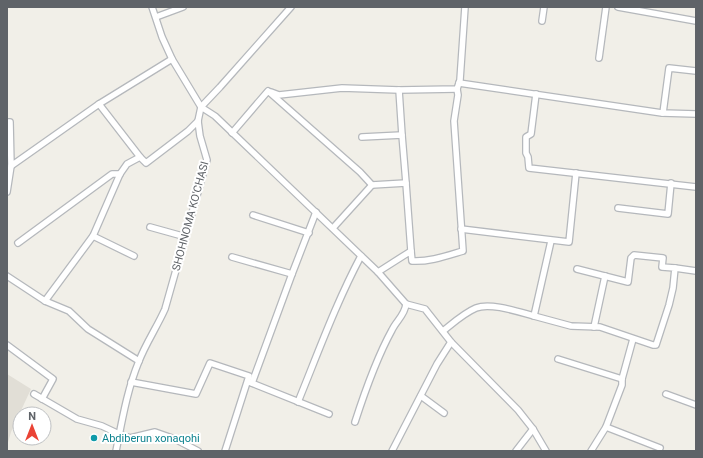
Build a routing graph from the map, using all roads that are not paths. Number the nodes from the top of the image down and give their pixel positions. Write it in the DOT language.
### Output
graph roads {
  1 [pos="152,7"];
  2 [pos="183,7"];
  3 [pos="291,7"];
  4 [pos="465,7"];
  5 [pos="544,7"];
  6 [pos="606,7"];
  7 [pos="618,7"];
  8 [pos="156,16"];
  9 [pos="542,21"];
  10 [pos="696,21"];
  11 [pos="599,58"];
  12 [pos="172,59"];
  13 [pos="696,72"];
  14 [pos="458,86"];
  15 [pos="399,90"];
  16 [pos="268,91"];
  17 [pos="536,94"];
  18 [pos="99,104"];
  19 [pos="201,107"];
  20 [pos="663,113"];
  21 [pos="696,114"];
  22 [pos="7,122"];
  23 [pos="198,122"];
  24 [pos="232,133"];
  25 [pos="402,135"];
  26 [pos="362,137"];
  27 [pos="140,157"];
  28 [pos="11,166"];
  29 [pos="576,173"];
  30 [pos="120,174"];
  31 [pos="406,183"];
  32 [pos="671,184"];
  33 [pos="372,185"];
  34 [pos="696,188"];
  35 [pos="7,192"];
  36 [pos="618,208"];
  37 [pos="316,212"];
  38 [pos="253,216"];
  39 [pos="150,228"];
  40 [pos="333,228"];
  41 [pos="461,229"];
  42 [pos="308,232"];
  43 [pos="93,236"];
  44 [pos="186,237"];
  45 [pos="551,241"];
  46 [pos="18,243"];
  47 [pos="411,251"];
  48 [pos="134,256"];
  49 [pos="361,256"];
  50 [pos="232,257"];
  51 [pos="675,268"];
  52 [pos="577,269"];
  53 [pos="696,271"];
  54 [pos="378,272"];
  55 [pos="292,274"];
  56 [pos="7,276"];
  57 [pos="605,276"];
  58 [pos="45,301"];
  59 [pos="406,304"];
  60 [pos="534,316"];
  61 [pos="594,327"];
  62 [pos="443,331"];
  63 [pos="633,339"];
  64 [pos="451,342"];
  65 [pos="7,345"];
  66 [pos="558,359"];
  67 [pos="139,361"];
  68 [pos="622,379"];
  69 [pos="131,382"];
  70 [pos="249,382"];
  71 [pos="34,394"];
  72 [pos="666,394"];
  73 [pos="421,396"];
  74 [pos="42,399"];
  75 [pos="298,402"];
  76 [pos="696,405"];
  77 [pos="444,413"];
  78 [pos="329,414"];
  79 [pos="355,422"];
  80 [pos="606,427"];
  81 [pos="533,429"];
  82 [pos="119,434"];
  83 [pos="660,448"];
  84 [pos="116,451"];
  85 [pos="198,451"];
  86 [pos="225,451"];
  87 [pos="392,451"];
  88 [pos="516,451"];
  89 [pos="546,451"];
  90 [pos="591,451"];
  1 -- 8 [label="street"];
  2 -- 8 [label="street"];
  3 -- 19 [label="street"];
  4 -- 14 [label="street"];
  5 -- 9 [label="street"];
  6 -- 11 [label="street"];
  7 -- 10 [label="street"];
  8 -- 12 [label="street"];
  12 -- 18 [label="street"];
  12 -- 19 [label="street"];
  13 -- 20 [label="street"];
  14 -- 15 [label="street"];
  14 -- 17 [label="street"];
  14 -- 41 [label="street"];
  15 -- 16 [label="street"];
  15 -- 25 [label="street"];
  16 -- 24 [label="street"];
  16 -- 33 [label="street"];
  17 -- 20 [label="street"];
  17 -- 29 [label="street"];
  18 -- 27 [label="street"];
  18 -- 28 [label="street"];
  19 -- 23 [label="street, SHOHNOMA KO'CHASI"];
  19 -- 24 [label="street"];
  20 -- 21 [label="street"];
  22 -- 28 [label="street"];
  23 -- 27 [label="street"];
  23 -- 44 [label="street, SHOHNOMA KO'CHASI"];
  24 -- 37 [label="street"];
  25 -- 26 [label="street"];
  25 -- 31 [label="street"];
  27 -- 30 [label="street"];
  28 -- 35 [label="street"];
  29 -- 32 [label="street"];
  29 -- 45 [label="street"];
  30 -- 43 [label="street"];
  30 -- 46 [label="street"];
  31 -- 33 [label="street"];
  31 -- 47 [label="street"];
  32 -- 34 [label="street"];
  32 -- 36 [label="street"];
  33 -- 40 [label="street"];
  37 -- 40 [label="street"];
  37 -- 42 [label="street"];
  38 -- 42 [label="street"];
  39 -- 44 [label="street"];
  40 -- 49 [label="street"];
  41 -- 45 [label="street"];
  41 -- 47 [label="street"];
  42 -- 55 [label="street"];
  43 -- 48 [label="street"];
  43 -- 58 [label="street"];
  44 -- 67 [label="street, SHOHNOMA KO'CHASI"];
  45 -- 60 [label="street"];
  47 -- 54 [label="street"];
  49 -- 54 [label="street"];
  49 -- 75 [label="street"];
  50 -- 55 [label="street"];
  51 -- 53 [label="street"];
  51 -- 57 [label="street"];
  51 -- 63 [label="street"];
  52 -- 57 [label="street"];
  54 -- 59 [label="street"];
  55 -- 70 [label="street"];
  56 -- 58 [label="street"];
  57 -- 61 [label="street"];
  58 -- 67 [label="street"];
  59 -- 62 [label="street"];
  59 -- 79 [label="street"];
  60 -- 61 [label="street"];
  60 -- 62 [label="street"];
  61 -- 63 [label="street"];
  62 -- 64 [label="street"];
  63 -- 68 [label="street"];
  64 -- 73 [label="street"];
  64 -- 81 [label="street"];
  65 -- 74 [label="street"];
  66 -- 68 [label="street"];
  67 -- 69 [label="street, SHOHNOMA KO'CHASI"];
  68 -- 80 [label="street"];
  69 -- 70 [label="street"];
  69 -- 82 [label="street, SHOHNOMA KO'CHASI"];
  70 -- 75 [label="street"];
  70 -- 86 [label="street"];
  71 -- 74 [label="street"];
  72 -- 76 [label="street"];
  73 -- 77 [label="street"];
  73 -- 87 [label="street"];
  74 -- 82 [label="street"];
  75 -- 78 [label="street"];
  80 -- 83 [label="street"];
  80 -- 90 [label="street"];
  81 -- 88 [label="street"];
  81 -- 89 [label="street"];
  82 -- 84 [label="street, SHOHNOMA KO'CHASI"];
  82 -- 85 [label="street"];
}
